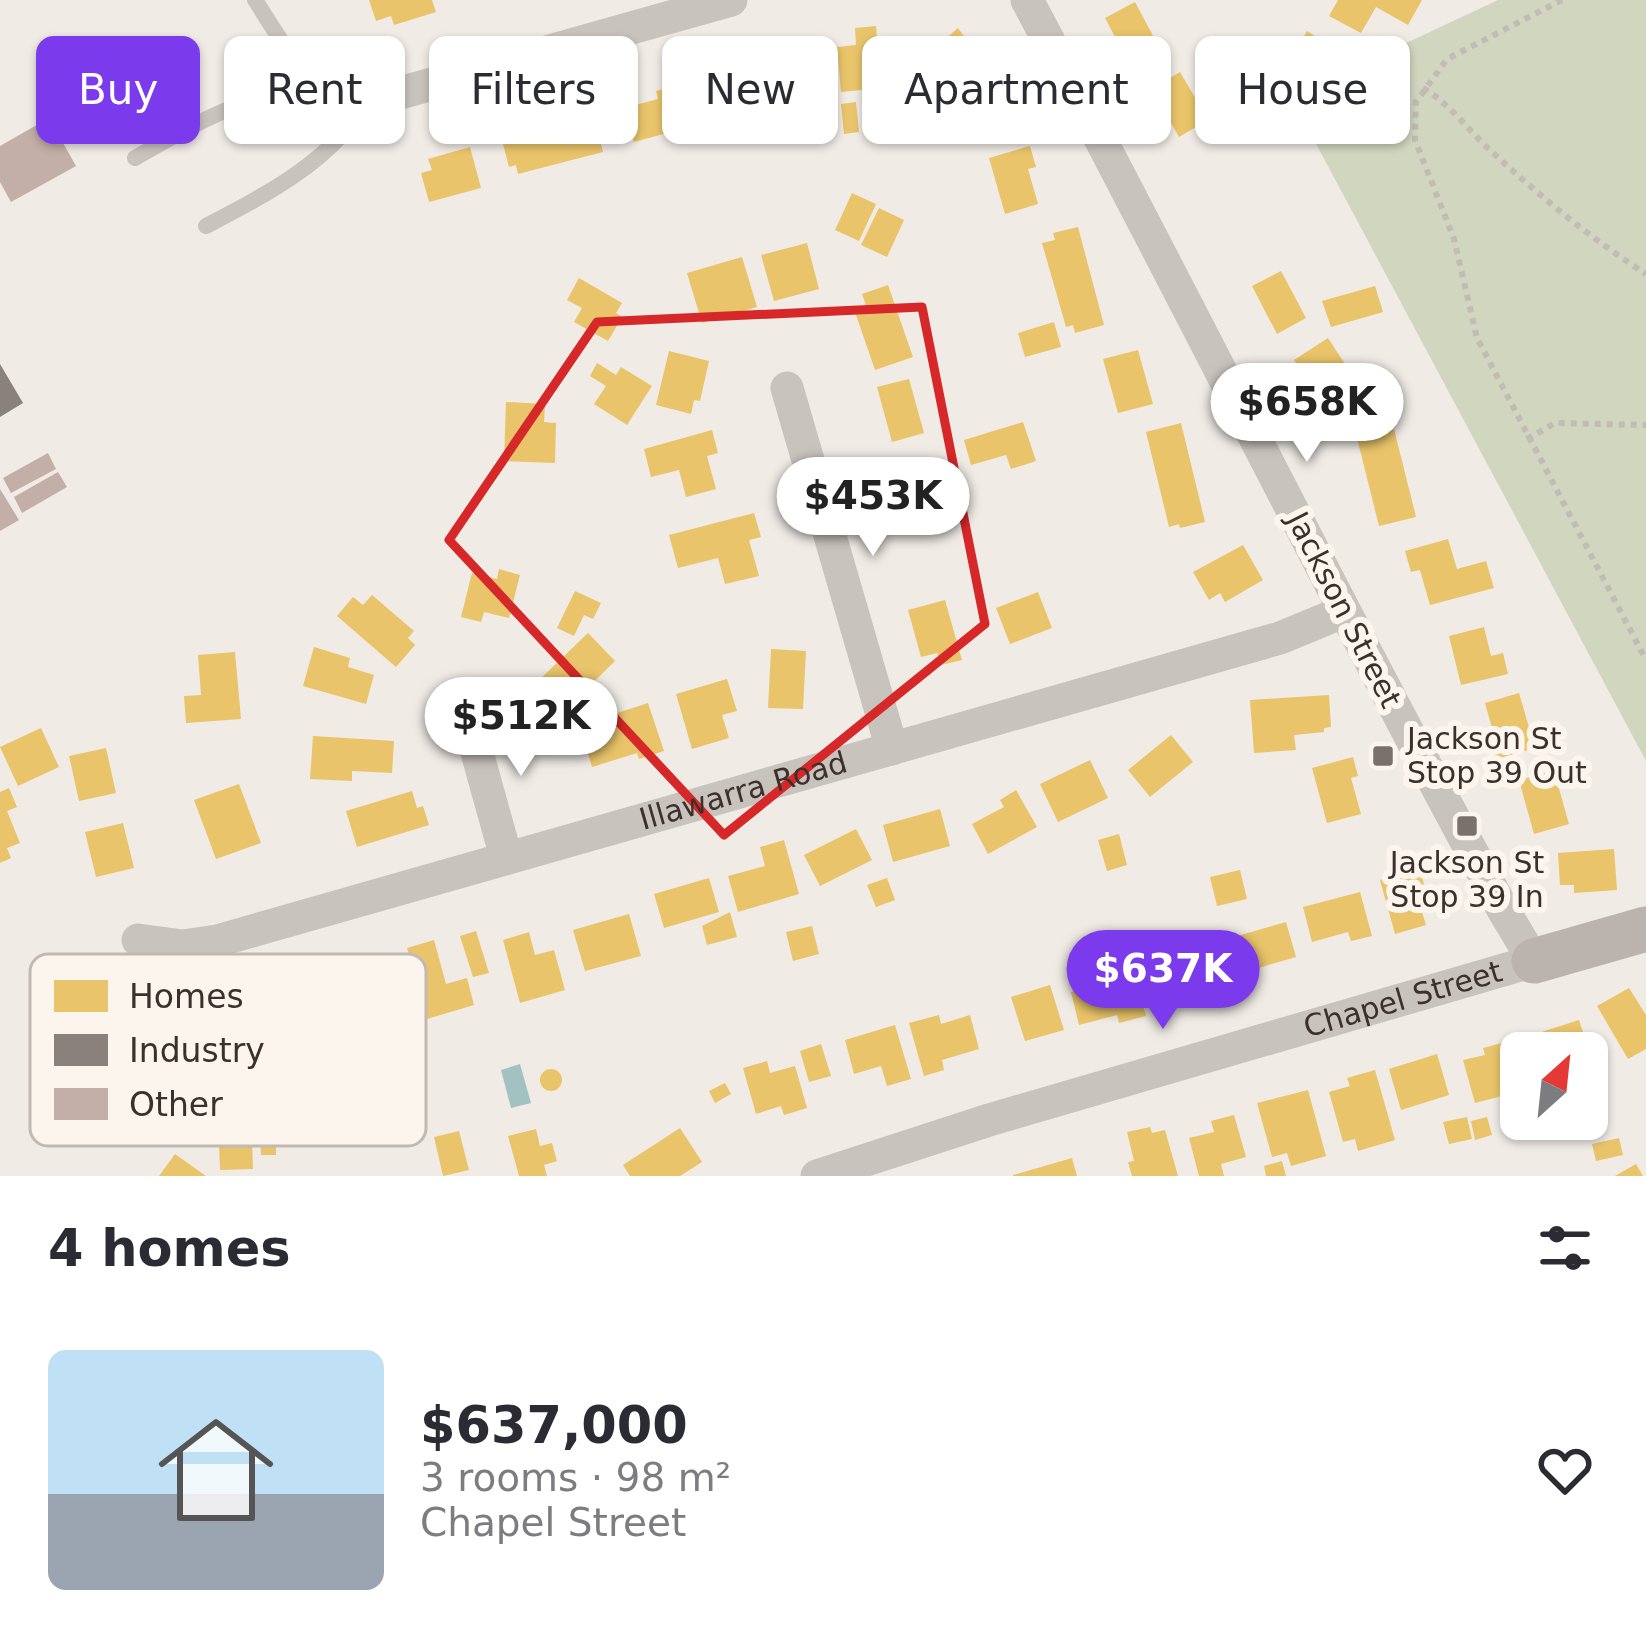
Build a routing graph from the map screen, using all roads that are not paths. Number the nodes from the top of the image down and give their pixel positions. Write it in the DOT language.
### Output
graph roads {
  1 [pos="255,0"];
  2 [pos="731,0"];
  3 [pos="1028,0"];
  4 [pos="279,36"];
  5 [pos="405,93"];
  6 [pos="224,109"];
  7 [pos="333,144"];
  8 [pos="135,158"];
  9 [pos="206,226"];
  10 [pos="787,388"];
  11 [pos="1343,612"];
  12 [pos="468,720"];
  13 [pos="892,748"];
  14 [pos="506,857"];
  15 [pos="1646,929"];
  16 [pos="138,940"];
  17 [pos="1534,961"];
  18 [pos="817,1176"];
  1 -- 4 [label="lane"];
  2 -- 5 [label="street"];
  3 -- 11 [label="street, Jackson Street"];
  6 -- 8 [label="lane"];
  7 -- 9 [label="lane"];
  10 -- 13 [label="street"];
  11 -- 13 [label="street, Illawarra Road"];
  11 -- 17 [label="street, Jackson Street"];
  12 -- 14 [label="street"];
  13 -- 14 [label="street, Illawarra Road"];
  14 -- 16 [label="street, Illawarra Road"];
  15 -- 17 [label="street, Chapel Street"];
  17 -- 18 [label="street, Chapel Street"];
}
